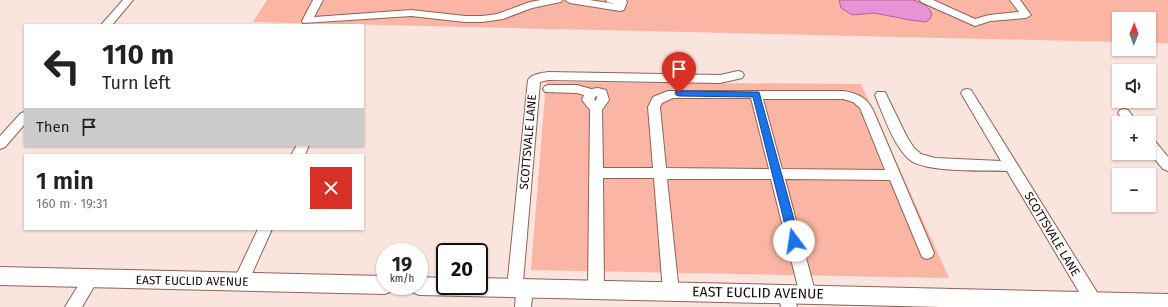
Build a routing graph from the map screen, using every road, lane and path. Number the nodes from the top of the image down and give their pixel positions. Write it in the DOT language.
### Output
graph roads {
  1 [pos="128,0"];
  2 [pos="318,0"];
  3 [pos="557,0"];
  4 [pos="570,0"];
  5 [pos="611,0"];
  6 [pos="927,0"];
  7 [pos="1016,0"];
  8 [pos="107,24"];
  9 [pos="738,75"];
  10 [pos="548,89"];
  11 [pos="967,93"];
  12 [pos="756,94"];
  13 [pos="881,95"];
  14 [pos="1124,113"];
  15 [pos="1126,116"];
  16 [pos="24,117"];
  17 [pos="0,144"];
  18 [pos="1156,151"];
  19 [pos="1011,166"];
  20 [pos="1168,166"];
  21 [pos="596,173"];
  22 [pos="660,174"];
  23 [pos="777,174"];
  24 [pos="894,175"];
  25 [pos="265,230"];
  26 [pos="927,253"];
  27 [pos="0,276"];
  28 [pos="91,278"];
  29 [pos="241,282"];
  30 [pos="376,285"];
  31 [pos="428,287"];
  32 [pos="596,290"];
  33 [pos="671,292"];
  34 [pos="521,294"];
  35 [pos="808,295"];
  36 [pos="787,301"];
  37 [pos="1094,302"];
  38 [pos="1009,303"];
  39 [pos="1168,303"];
  40 [pos="73,307"];
  1 -- 8 [label="street"];
  2 -- 3 [label="street"];
  4 -- 5 [label="street"];
  6 -- 7 [label="street"];
  9 -- 34 [label="street, SCOTTSVALE LANE"];
  10 -- 21 [label="street"];
  11 -- 19 [label="street, SCOTTSVALE LANE"];
  12 -- 22 [label="street"];
  12 -- 23 [label="street"];
  12 -- 24 [label="street"];
  13 -- 19 [label="street"];
  14 -- 15 [label="street"];
  16 -- 17 [label="street"];
  18 -- 20 [label="street"];
  19 -- 37 [label="street, SCOTTSVALE LANE"];
  21 -- 22 [label="street"];
  21 -- 32 [label="street"];
  22 -- 23 [label="street"];
  22 -- 33 [label="street"];
  23 -- 24 [label="street"];
  23 -- 35 [label="street"];
  24 -- 26 [label="street"];
  25 -- 29 [label="street"];
  27 -- 28 [label="main road, EAST EUCLID AVENUE"];
  28 -- 29 [label="main road, EAST EUCLID AVENUE"];
  28 -- 40 [label="street"];
  29 -- 30 [label="main road, EAST EUCLID AVENUE"];
  31 -- 34 [label="main road, EAST EUCLID AVENUE"];
  32 -- 33 [label="main road, EAST EUCLID AVENUE"];
  32 -- 34 [label="main road, EAST EUCLID AVENUE"];
  33 -- 36 [label="main road, EAST EUCLID AVENUE"];
  35 -- 36 [label="main road, EAST EUCLID AVENUE"];
  35 -- 38 [label="main road, EAST EUCLID AVENUE"];
  37 -- 38 [label="main road, EAST EUCLID AVENUE"];
  37 -- 39 [label="main road, EAST EUCLID AVENUE"];
}
